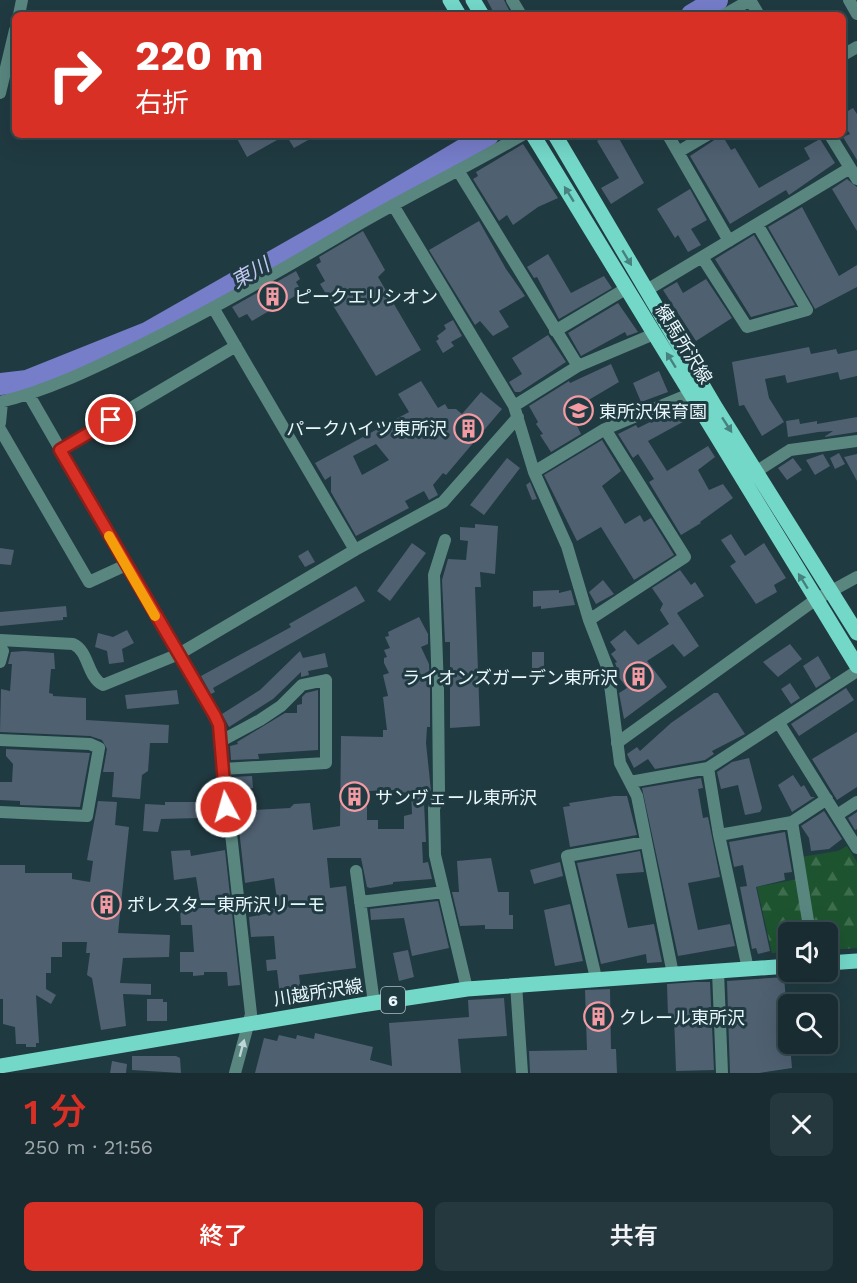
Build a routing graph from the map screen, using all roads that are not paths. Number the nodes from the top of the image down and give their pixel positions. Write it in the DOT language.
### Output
graph roads {
  1 [pos="849,0"];
  2 [pos="729,12"];
  3 [pos="757,12"];
  4 [pos="857,14"];
  5 [pos="12,43"];
  6 [pos="0,93"];
  7 [pos="517,138"];
  8 [pos="534,138"];
  9 [pos="557,138"];
  10 [pos="670,138"];
  11 [pos="702,138"];
  12 [pos="832,138"];
  13 [pos="678,152"];
  14 [pos="850,168"];
  15 [pos="459,172"];
  16 [pos="857,179"];
  17 [pos="393,205"];
  18 [pos="757,224"];
  19 [pos="729,241"];
  20 [pos="702,257"];
  21 [pos="627,288"];
  22 [pos="647,290"];
  23 [pos="214,309"];
  24 [pos="555,331"];
  25 [pos="654,334"];
  26 [pos="236,346"];
  27 [pos="578,366"];
  28 [pos="692,393"];
  29 [pos="29,395"];
  30 [pos="1,402"];
  31 [pos="516,412"];
  32 [pos="0,423"];
  33 [pos="0,429"];
  34 [pos="605,429"];
  35 [pos="857,441"];
  36 [pos="60,450"];
  37 [pos="757,471"];
  38 [pos="534,472"];
  39 [pos="445,540"];
  40 [pos="354,550"];
  41 [pos="126,565"];
  42 [pos="857,577"];
  43 [pos="832,591"];
  44 [pos="815,600"];
  45 [pos="589,620"];
  46 [pos="857,633"];
  47 [pos="1,651"];
  48 [pos="179,654"];
  49 [pos="857,666"];
  50 [pos="857,671"];
  51 [pos="779,723"];
  52 [pos="0,740"];
  53 [pos="221,741"];
  54 [pos="616,743"];
  55 [pos="708,768"];
  56 [pos="223,769"];
  57 [pos="630,782"];
  58 [pos="827,799"];
  59 [pos="857,802"];
  60 [pos="0,812"];
  61 [pos="837,815"];
  62 [pos="792,822"];
  63 [pos="719,835"];
  64 [pos="646,842"];
  65 [pos="857,848"];
  66 [pos="356,872"];
  67 [pos="444,892"];
  68 [pos="360,902"];
  69 [pos="808,922"];
  70 [pos="857,961"];
  71 [pos="838,962"];
  72 [pos="778,967"];
  73 [pos="748,969"];
  74 [pos="718,971"];
  75 [pos="673,974"];
  76 [pos="597,978"];
  77 [pos="516,984"];
  78 [pos="467,989"];
  79 [pos="374,1003"];
  80 [pos="249,1023"];
  81 [pos="0,1066"];
  82 [pos="236,1073"];
  83 [pos="522,1073"];
  84 [pos="723,1073"];
  1 -- 4 [label="street"];
  2 -- 3 [label="street"];
  5 -- 6 [label="street"];
  7 -- 15 [label="street"];
  21 -- 8 [label="main road, 練馬所沢線, one-way"];
  9 -- 22 [label="main road, 練馬所沢線, one-way"];
  10 -- 13 [label="street"];
  11 -- 13 [label="street"];
  12 -- 14 [label="street"];
  13 -- 19 [label="street"];
  14 -- 16 [label="street"];
  14 -- 18 [label="street"];
  15 -- 17 [label="street"];
  15 -- 24 [label="street"];
  17 -- 23 [label="street"];
  17 -- 31 [label="street"];
  18 -- 19 [label="street"];
  18 -- 20 [label="street"];
  19 -- 20 [label="street"];
  20 -- 22 [label="street"];
  21 -- 24 [label="street"];
  21 -- 25 [label="main road, 練馬所沢線"];
  22 -- 37 [label="main road, 練馬所沢線, one-way"];
  23 -- 26 [label="street"];
  23 -- 29 [label="street"];
  24 -- 27 [label="street"];
  25 -- 27 [label="street"];
  28 -- 25 [label="main road, 練馬所沢線, one-way"];
  26 -- 36 [label="street"];
  26 -- 40 [label="street"];
  27 -- 31 [label="street"];
  28 -- 34 [label="street"];
  44 -- 28 [label="main road, 練馬所沢線, one-way"];
  29 -- 30 [label="street"];
  29 -- 36 [label="street"];
  30 -- 32 [label="street"];
  31 -- 38 [label="street"];
  31 -- 40 [label="street"];
  33 -- 41 [label="street"];
  34 -- 38 [label="street"];
  34 -- 45 [label="street"];
  35 -- 37 [label="street"];
  36 -- 41 [label="street"];
  37 -- 43 [label="main road, 練馬所沢線"];
  38 -- 45 [label="street"];
  39 -- 67 [label="street"];
  40 -- 48 [label="street"];
  41 -- 48 [label="street"];
  42 -- 43 [label="street"];
  43 -- 44 [label="street"];
  43 -- 46 [label="main road, 練馬所沢線"];
  44 -- 49 [label="main road, 練馬所沢線"];
  44 -- 54 [label="street"];
  45 -- 54 [label="street"];
  47 -- 48 [label="street"];
  48 -- 53 [label="street"];
  50 -- 51 [label="street"];
  51 -- 55 [label="street"];
  51 -- 58 [label="street"];
  52 -- 60 [label="street"];
  53 -- 56 [label="street"];
  53 -- 56 [label="street"];
  54 -- 57 [label="street"];
  55 -- 57 [label="street"];
  55 -- 63 [label="street"];
  56 -- 80 [label="street"];
  57 -- 64 [label="street"];
  58 -- 61 [label="street"];
  58 -- 62 [label="street"];
  59 -- 61 [label="street"];
  61 -- 65 [label="street"];
  62 -- 63 [label="street"];
  62 -- 69 [label="street"];
  63 -- 73 [label="street"];
  64 -- 75 [label="street"];
  64 -- 76 [label="street"];
  66 -- 68 [label="street"];
  67 -- 68 [label="street"];
  67 -- 78 [label="street"];
  68 -- 79 [label="street"];
  70 -- 71 [label="main road"];
  72 -- 73 [label="main road, 川越所沢線 / 6"];
  73 -- 74 [label="main road, 川越所沢線 / 6"];
  74 -- 75 [label="main road, 川越所沢線 / 6"];
  74 -- 84 [label="street"];
  75 -- 76 [label="main road, 川越所沢線 / 6"];
  76 -- 77 [label="main road, 川越所沢線 / 6"];
  77 -- 78 [label="main road, 川越所沢線 / 6"];
  77 -- 83 [label="street"];
  78 -- 79 [label="main road, 川越所沢線 / 6"];
  79 -- 80 [label="main road, 川越所沢線 / 6"];
  80 -- 81 [label="main road, 川越所沢線 / 6"];
  82 -- 80 [label="street, one-way"];
}
